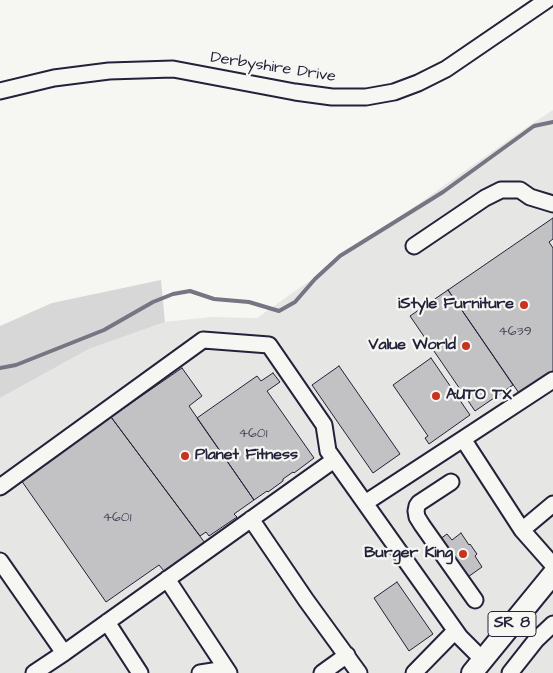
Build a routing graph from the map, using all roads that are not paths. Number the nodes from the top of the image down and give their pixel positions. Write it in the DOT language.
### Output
graph roads {
  1 [pos="546,0"];
  2 [pos="0,91"];
  3 [pos="553,204"];
  4 [pos="414,246"];
  5 [pos="553,380"];
  6 [pos="463,439"];
  7 [pos="334,460"];
  8 [pos="451,482"];
  9 [pos="0,488"];
  10 [pos="365,503"];
  11 [pos="553,504"];
  12 [pos="251,519"];
  13 [pos="522,530"];
  14 [pos="0,561"];
  15 [pos="553,565"];
  16 [pos="553,574"];
  17 [pos="167,579"];
  18 [pos="475,600"];
  19 [pos="107,622"];
  20 [pos="553,624"];
  21 [pos="456,631"];
  22 [pos="64,653"];
  23 [pos="347,656"];
  24 [pos="478,666"];
  25 [pos="228,671"];
  26 [pos="41,672"];
  27 [pos="140,673"];
  28 [pos="200,673"];
  29 [pos="322,673"];
  30 [pos="359,673"];
  31 [pos="414,673"];
  32 [pos="510,673"];
  1 -- 2 [label="street, Derbyshire Drive"];
  3 -- 4 [label="street"];
  5 -- 6 [label="street"];
  6 -- 10 [label="street"];
  6 -- 13 [label="street"];
  7 -- 9 [label="street"];
  7 -- 10 [label="street"];
  7 -- 12 [label="street"];
  8 -- 18 [label="street"];
  10 -- 21 [label="street"];
  11 -- 13 [label="street"];
  12 -- 17 [label="street"];
  12 -- 23 [label="street"];
  13 -- 15 [label="street"];
  14 -- 22 [label="street"];
  16 -- 24 [label="main road, SR 8"];
  17 -- 19 [label="street"];
  17 -- 25 [label="street"];
  19 -- 22 [label="street"];
  19 -- 27 [label="street"];
  20 -- 32 [label="street"];
  21 -- 24 [label="street"];
  21 -- 31 [label="street"];
  22 -- 26 [label="street"];
  23 -- 29 [label="street"];
  23 -- 30 [label="street"];
  25 -- 28 [label="street"];
}
